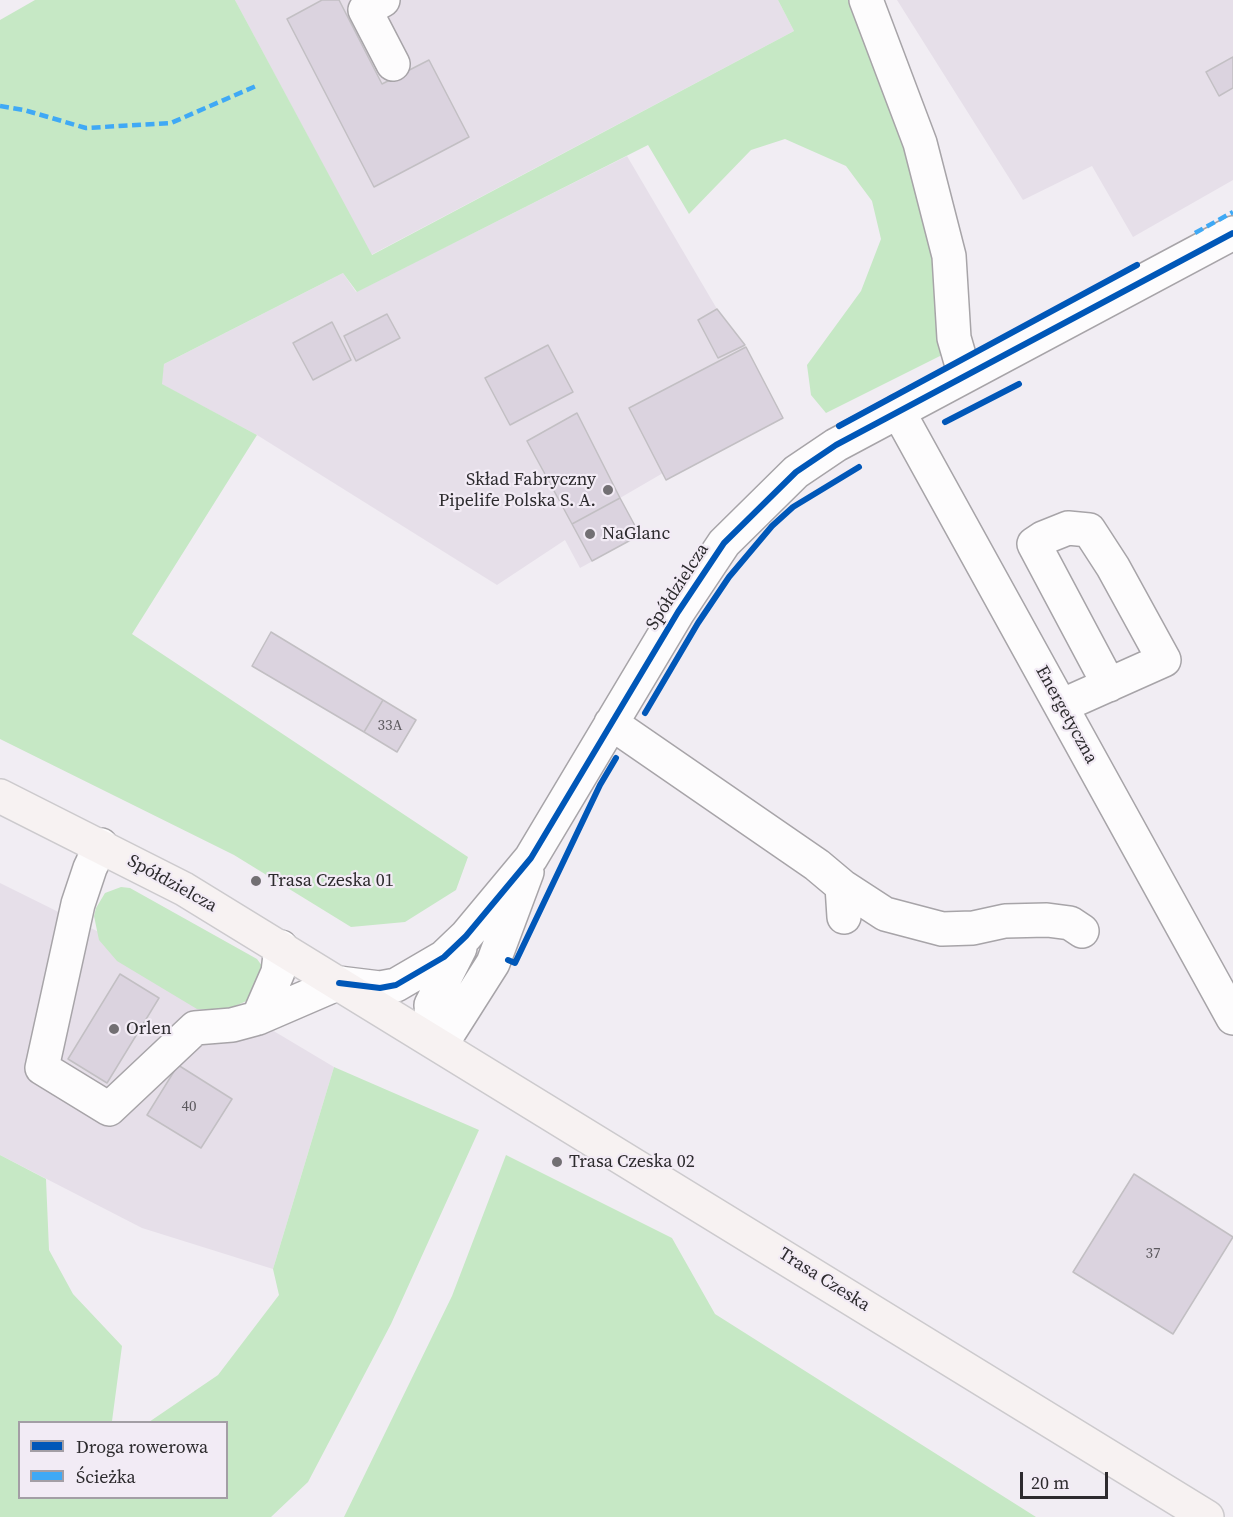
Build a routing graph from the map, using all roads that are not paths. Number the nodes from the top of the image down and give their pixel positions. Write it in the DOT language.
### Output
graph roads {
  1 [pos="384,0"];
  2 [pos="866,0"];
  3 [pos="393,64"];
  4 [pos="1233,233"];
  5 [pos="965,376"];
  6 [pos="898,411"];
  7 [pos="1109,685"];
  8 [pos="1061,706"];
  9 [pos="611,723"];
  10 [pos="0,796"];
  11 [pos="101,845"];
  12 [pos="531,858"];
  13 [pos="1082,932"];
  14 [pos="466,936"];
  15 [pos="281,947"];
  16 [pos="339,983"];
  17 [pos="258,1018"];
  18 [pos="1233,1018"];
  19 [pos="441,1045"];
  20 [pos="1207,1517"];
  1 -- 3 [label="street"];
  2 -- 5 [label="street"];
  4 -- 5 [label="street, Spółdzielcza"];
  5 -- 6 [label="street, Spółdzielcza"];
  6 -- 8 [label="street, Energetyczna"];
  6 -- 9 [label="street, Spółdzielcza"];
  7 -- 7 [label="street"];
  7 -- 8 [label="street"];
  8 -- 18 [label="street, Energetyczna"];
  9 -- 12 [label="street, Spółdzielcza"];
  9 -- 13 [label="street"];
  10 -- 11 [label="main road, Spółdzielcza"];
  11 -- 15 [label="main road, Spółdzielcza"];
  11 -- 17 [label="street"];
  12 -- 14 [label="street, Spółdzielcza"];
  12 -- 19 [label="street, Spółdzielcza"];
  14 -- 16 [label="street, Spółdzielcza"];
  14 -- 19 [label="street, Spółdzielcza"];
  15 -- 16 [label="main road, Spółdzielcza"];
  15 -- 17 [label="street"];
  16 -- 17 [label="street"];
  16 -- 19 [label="main road, Spółdzielcza"];
  19 -- 20 [label="main road, Trasa Czeska"];
}
